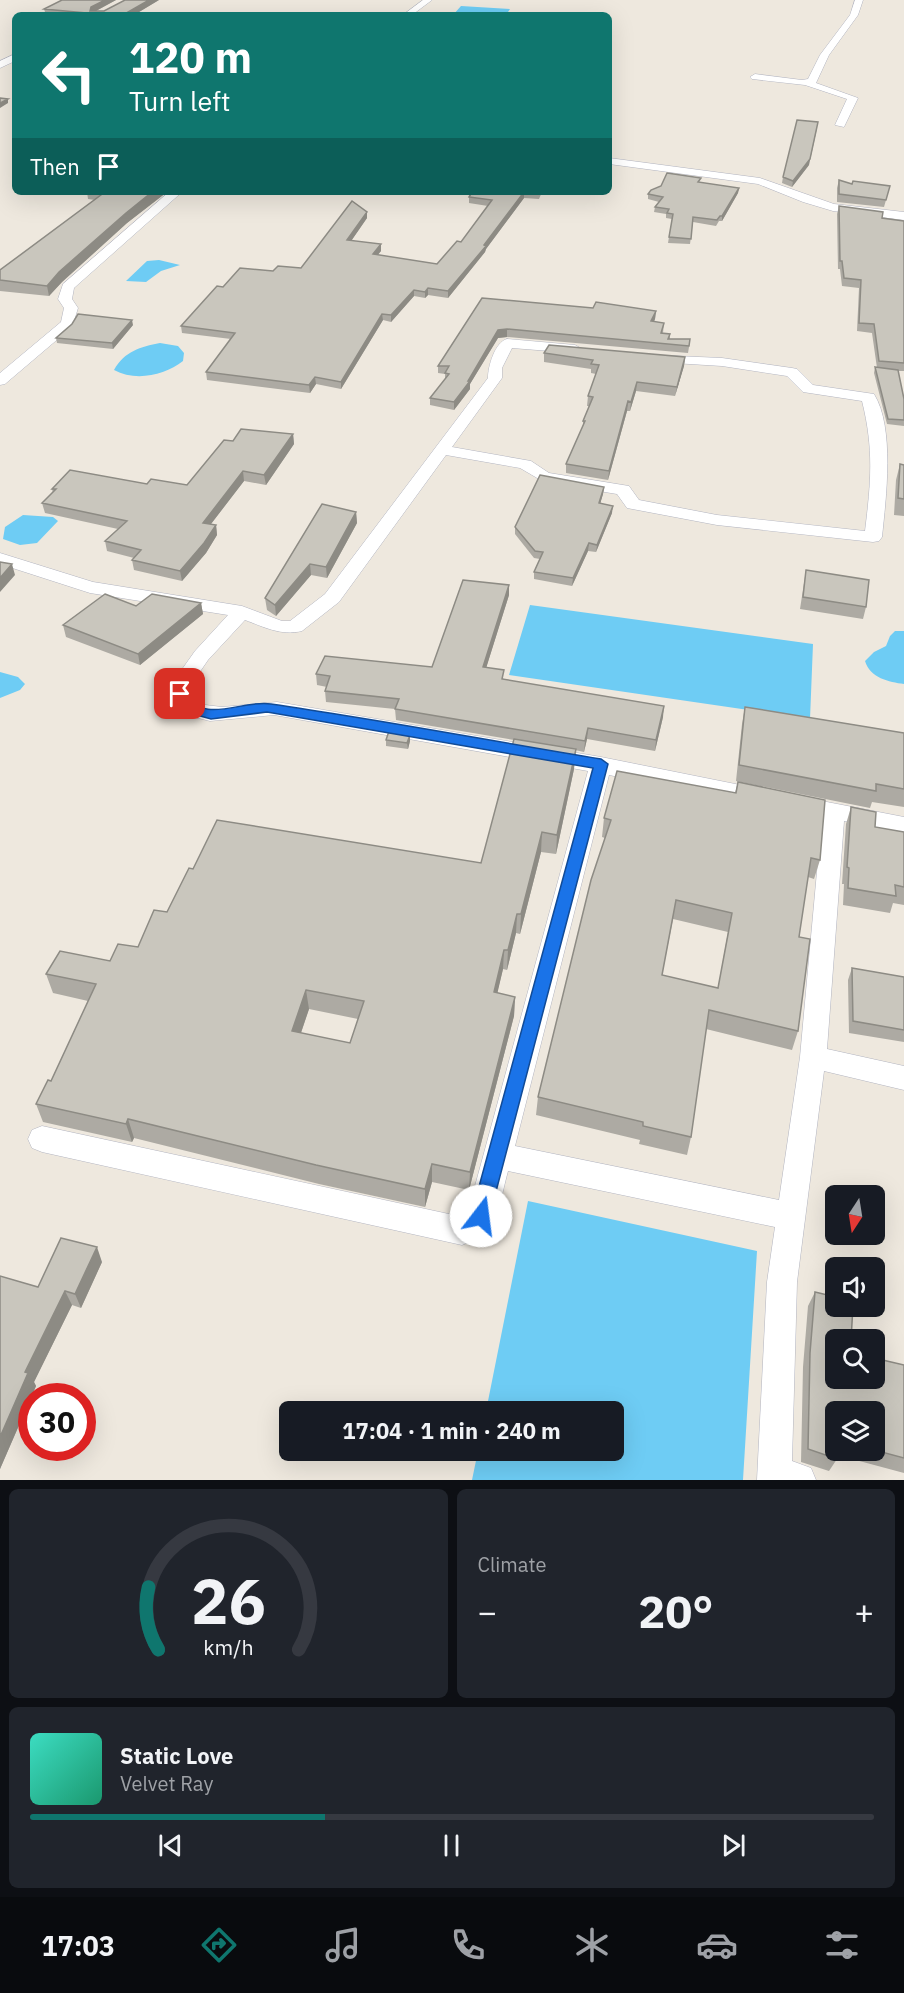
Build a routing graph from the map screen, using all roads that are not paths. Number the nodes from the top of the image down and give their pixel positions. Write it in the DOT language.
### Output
graph roads {
  1 [pos="428,0"];
  2 [pos="859,0"];
  3 [pos="411,12"];
  4 [pos="755,77"];
  5 [pos="807,82"];
  6 [pos="840,125"];
  7 [pos="612,162"];
  8 [pos="173,195"];
  9 [pos="904,216"];
  10 [pos="590,351"];
  11 [pos="644,357"];
  12 [pos="0,381"];
  13 [pos="443,450"];
  14 [pos="0,558"];
  15 [pos="242,612"];
  16 [pos="601,764"];
  17 [pos="834,812"];
  18 [pos="904,825"];
  19 [pos="813,1057"];
  20 [pos="904,1078"];
  21 [pos="42,1139"];
  22 [pos="498,1156"];
  23 [pos="791,1216"];
  24 [pos="782,1478"];
  1 -- 3 [label="street"];
  2 -- 5 [label="street"];
  4 -- 5 [label="street"];
  5 -- 6 [label="street"];
  7 -- 9 [label="street"];
  8 -- 12 [label="street"];
  10 -- 13 [label="street"];
  11 -- 13 [label="street"];
  13 -- 15 [label="street"];
  14 -- 15 [label="street"];
  15 -- 16 [label="street"];
  16 -- 17 [label="street"];
  16 -- 22 [label="street"];
  17 -- 18 [label="street"];
  17 -- 19 [label="street"];
  19 -- 20 [label="street"];
  19 -- 23 [label="street"];
  21 -- 22 [label="street"];
  22 -- 23 [label="street"];
  23 -- 24 [label="street"];
}
